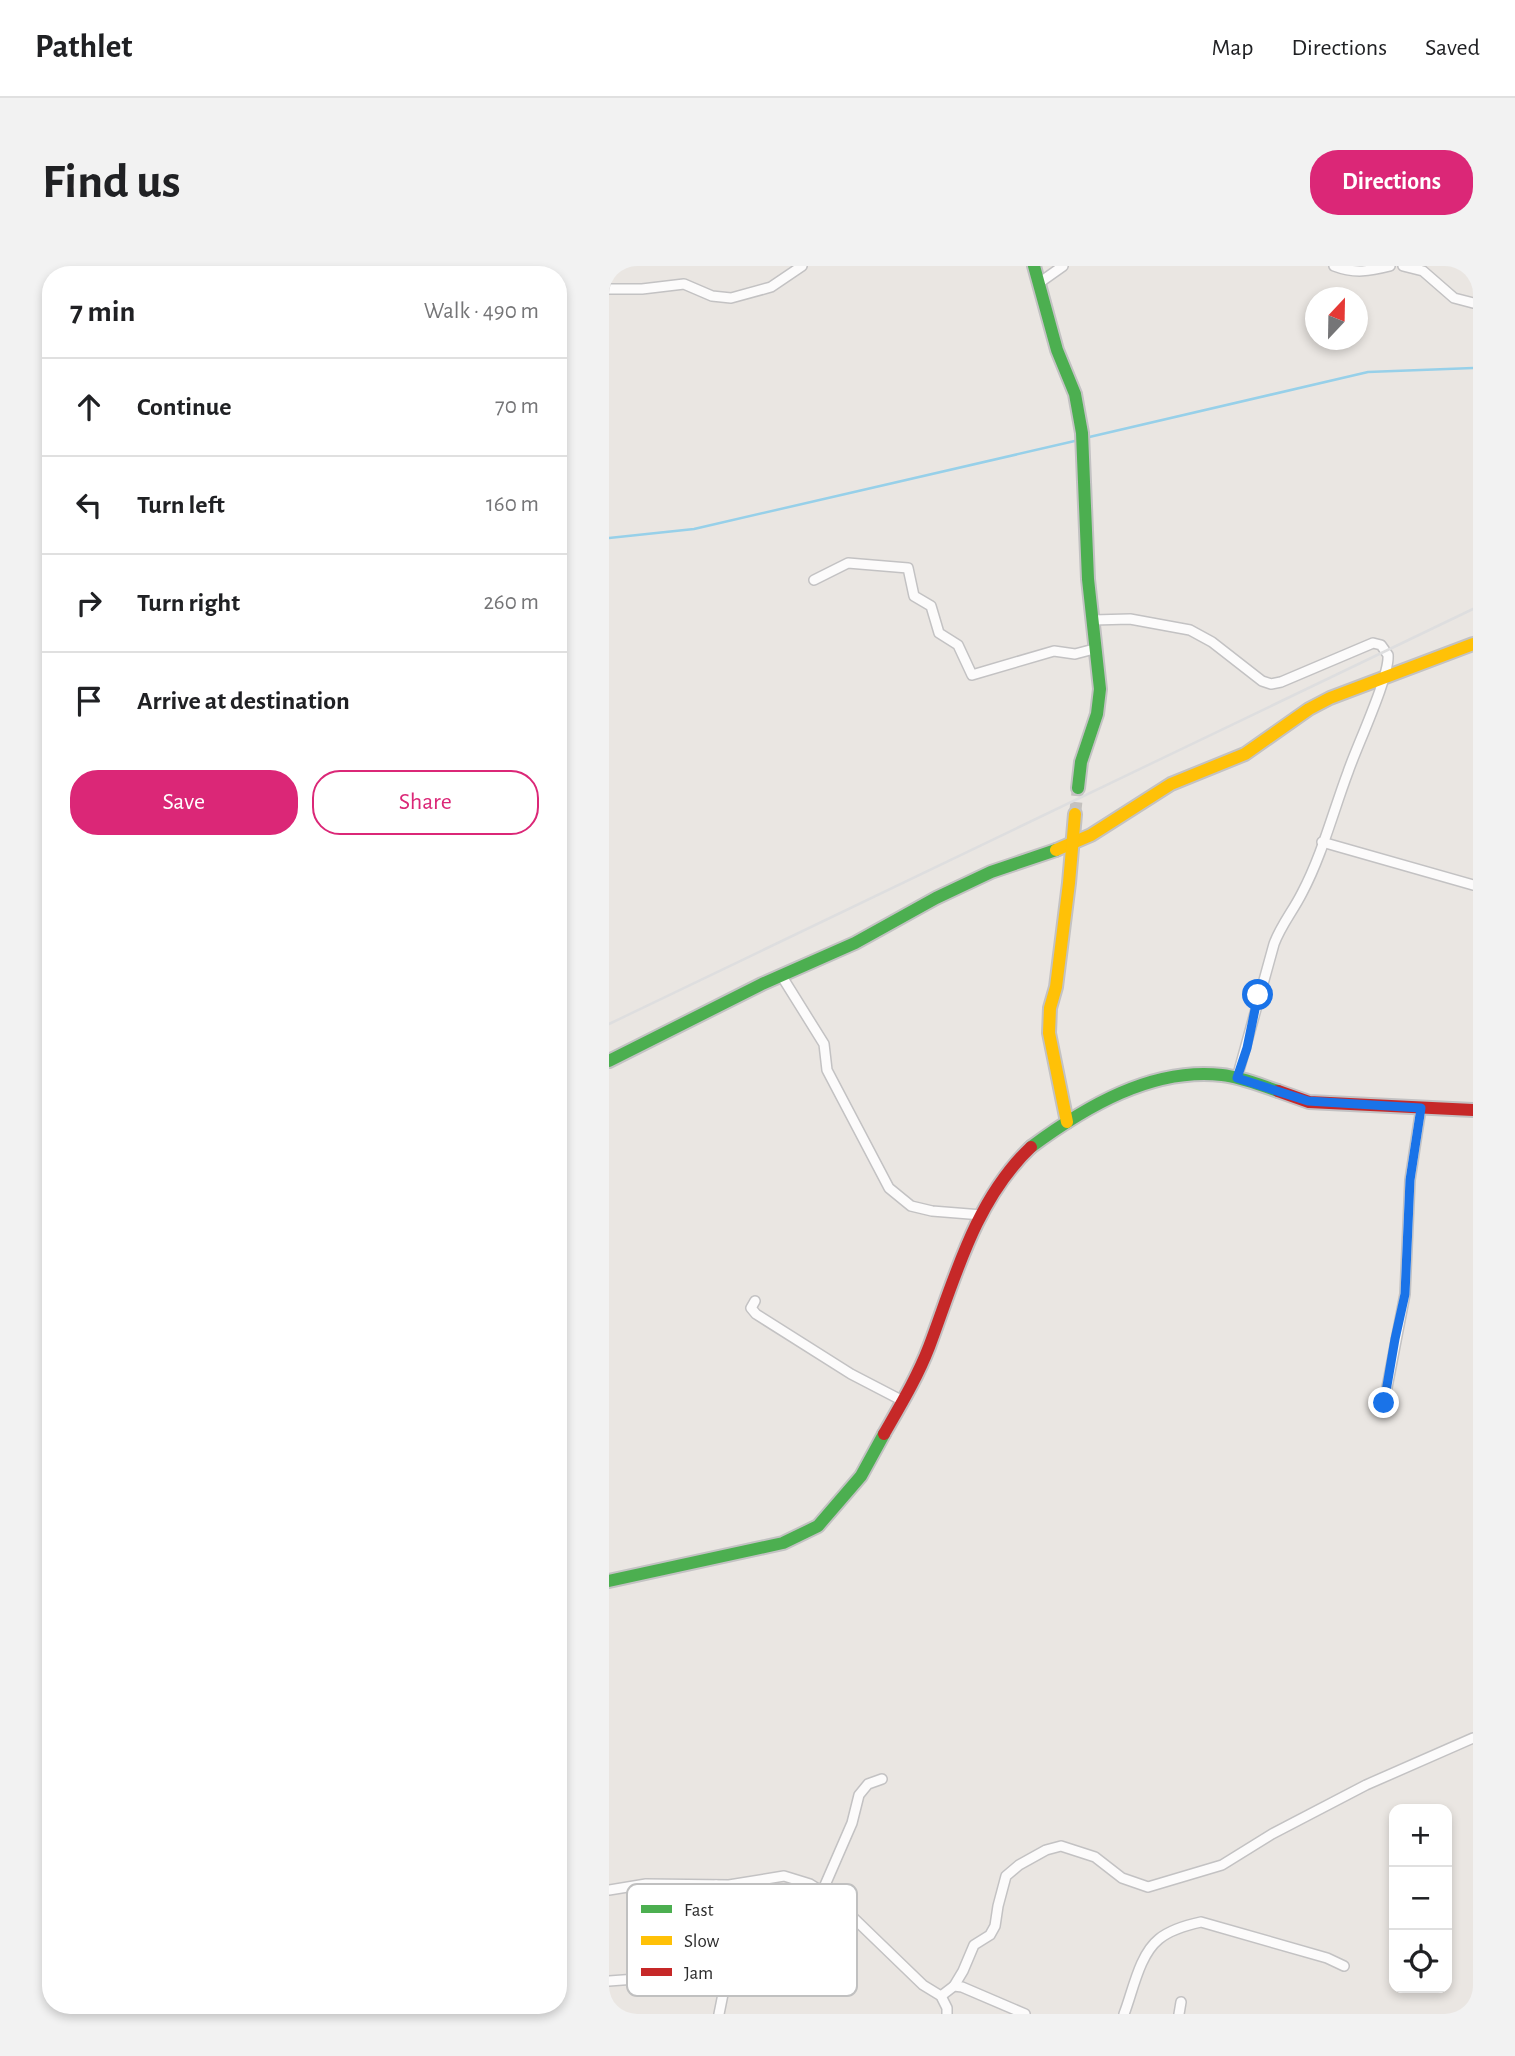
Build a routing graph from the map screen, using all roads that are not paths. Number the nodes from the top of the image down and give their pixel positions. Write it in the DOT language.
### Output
graph roads {
  1 [pos="802,266"];
  2 [pos="1034,266"];
  3 [pos="1063,266"];
  4 [pos="1334,266"];
  5 [pos="1390,266"];
  6 [pos="1403,266"];
  7 [pos="1039,283"];
  8 [pos="609,289"];
  9 [pos="1473,303"];
  10 [pos="814,580"];
  11 [pos="1093,620"];
  12 [pos="1473,643"];
  13 [pos="1094,649"];
  14 [pos="1385,676"];
  15 [pos="1078,788"];
  16 [pos="1075,814"];
  17 [pos="1322,842"];
  18 [pos="1072,844"];
  19 [pos="1473,885"];
  20 [pos="781,975"];
  21 [pos="609,1061"];
  22 [pos="1237,1078"];
  23 [pos="1421,1108"];
  24 [pos="1473,1110"];
  25 [pos="1067,1122"];
  26 [pos="982,1215"];
  27 [pos="755,1301"];
  28 [pos="903,1401"];
  29 [pos="1384,1403"];
  30 [pos="609,1581"];
  31 [pos="1473,1738"];
  32 [pos="882,1779"];
  33 [pos="735,1884"];
  34 [pos="810,1884"];
  35 [pos="825,1884"];
  36 [pos="627,1887"];
  37 [pos="609,1890"];
  38 [pos="857,1921"];
  39 [pos="1344,1966"];
  40 [pos="627,1980"];
  41 [pos="609,1981"];
  42 [pos="954,1986"];
  43 [pos="723,1996"];
  44 [pos="941,1996"];
  45 [pos="1181,2002"];
  46 [pos="719,2014"];
  47 [pos="947,2014"];
  48 [pos="1025,2014"];
  49 [pos="1124,2014"];
  50 [pos="1179,2014"];
  1 -- 8 [label="street"];
  2 -- 7 [label="street"];
  3 -- 7 [label="street"];
  4 -- 5 [label="street"];
  6 -- 9 [label="street"];
  7 -- 11 [label="street"];
  10 -- 13 [label="street"];
  11 -- 13 [label="street"];
  11 -- 14 [label="street"];
  12 -- 14 [label="street"];
  13 -- 15 [label="street"];
  14 -- 17 [label="street"];
  14 -- 18 [label="street"];
  16 -- 18 [label="street"];
  17 -- 19 [label="street"];
  17 -- 22 [label="street"];
  18 -- 20 [label="street"];
  18 -- 25 [label="street"];
  20 -- 21 [label="street"];
  20 -- 26 [label="street"];
  22 -- 23 [label="street"];
  22 -- 25 [label="street"];
  23 -- 24 [label="street"];
  23 -- 29 [label="street"];
  25 -- 26 [label="street"];
  26 -- 28 [label="street"];
  27 -- 28 [label="street"];
  28 -- 30 [label="street"];
  31 -- 42 [label="street"];
  32 -- 35 [label="street"];
  33 -- 34 [label="street"];
  36 -- 37 [label="street"];
  38 -- 44 [label="street"];
  39 -- 49 [label="street"];
  40 -- 41 [label="street"];
  42 -- 44 [label="street"];
  42 -- 48 [label="street"];
  43 -- 46 [label="street"];
  44 -- 47 [label="street"];
  45 -- 50 [label="street"];
}
